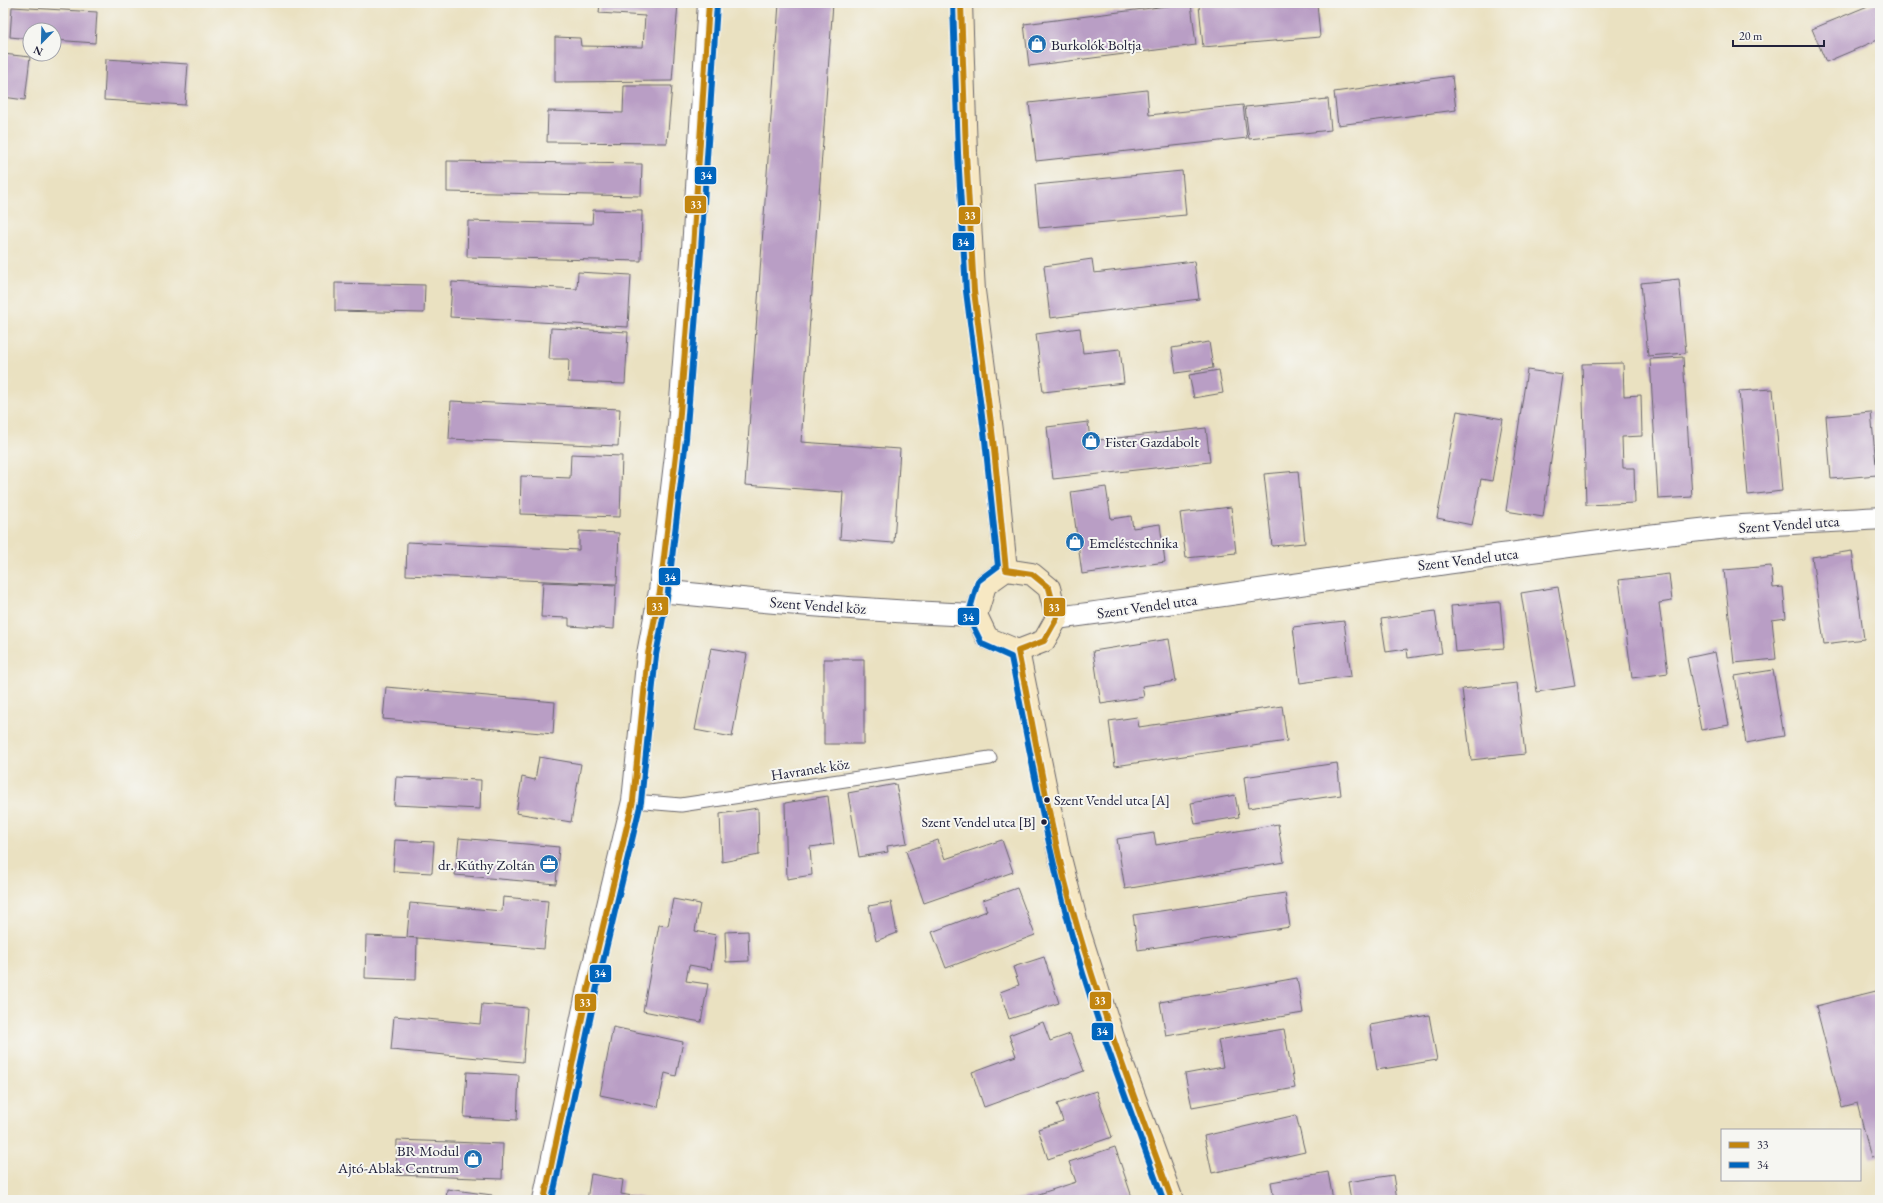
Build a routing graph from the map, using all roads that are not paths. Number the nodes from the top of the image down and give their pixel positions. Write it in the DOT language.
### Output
graph roads {
  1 [pos="709,3"];
  2 [pos="961,3"];
  3 [pos="1880,518"];
  4 [pos="1006,570"];
  5 [pos="660,591"];
  6 [pos="976,615"];
  7 [pos="1057,618"];
  8 [pos="1018,651"];
  9 [pos="990,758"];
  10 [pos="633,801"];
  11 [pos="544,1200"];
  12 [pos="1172,1200"];
  1 -- 5 [label="street"];
  2 -- 4 [label="main road"];
  3 -- 7 [label="street, Szent Vendel utca"];
  4 -- 6 [label="main road"];
  4 -- 7 [label="main road"];
  5 -- 6 [label="street, Szent Vendel köz"];
  5 -- 10 [label="street"];
  6 -- 8 [label="main road"];
  7 -- 8 [label="main road"];
  8 -- 12 [label="main road"];
  9 -- 10 [label="lane, Havranek köz"];
  10 -- 11 [label="street"];
}
